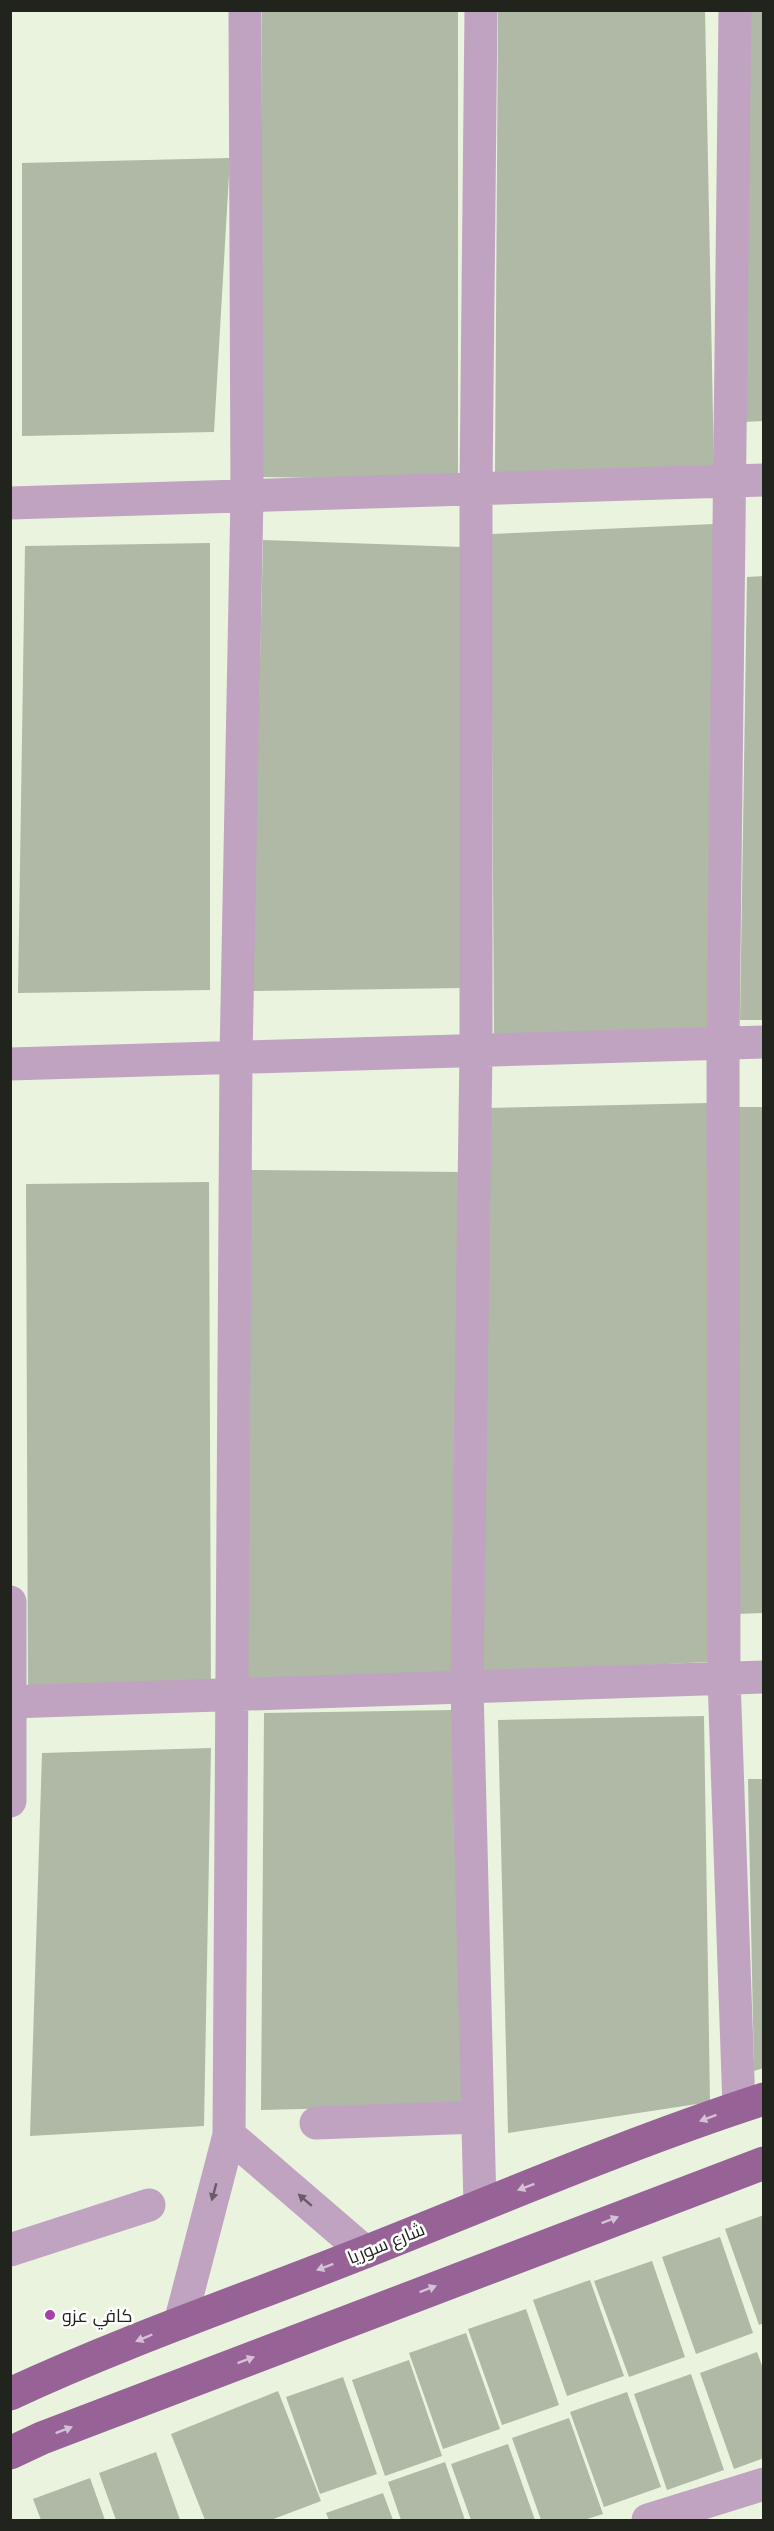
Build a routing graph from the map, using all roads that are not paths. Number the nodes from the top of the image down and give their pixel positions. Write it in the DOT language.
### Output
graph roads {
  1 [pos="245,10"];
  2 [pos="481,10"];
  3 [pos="735,10"];
  4 [pos="764,480"];
  5 [pos="729,481"];
  6 [pos="476,488"];
  7 [pos="247,495"];
  8 [pos="10,503"];
  9 [pos="764,1042"];
  10 [pos="723,1043"];
  11 [pos="476,1050"];
  12 [pos="236,1057"];
  13 [pos="10,1064"];
  14 [pos="10,1602"];
  15 [pos="764,1677"];
  16 [pos="724,1678"];
  17 [pos="467,1687"];
  18 [pos="233,1695"];
  19 [pos="11,1702"];
  20 [pos="10,1801"];
  21 [pos="751,2103"];
  22 [pos="477,2117"];
  23 [pos="316,2122"];
  24 [pos="229,2135"];
  25 [pos="764,2163"];
  26 [pos="149,2205"];
  27 [pos="480,2205"];
  28 [pos="10,2250"];
  29 [pos="365,2252"];
  30 [pos="180,2323"];
  31 [pos="10,2394"];
  32 [pos="10,2453"];
  33 [pos="764,2484"];
  34 [pos="660,2518"];
  1 -- 7 [label="street"];
  2 -- 6 [label="street"];
  3 -- 5 [label="street"];
  4 -- 5 [label="street"];
  5 -- 6 [label="street"];
  5 -- 10 [label="street"];
  6 -- 7 [label="street"];
  6 -- 11 [label="street"];
  7 -- 8 [label="street"];
  7 -- 12 [label="street"];
  9 -- 10 [label="street"];
  10 -- 11 [label="street"];
  10 -- 16 [label="street"];
  11 -- 12 [label="street"];
  11 -- 17 [label="street"];
  12 -- 13 [label="street"];
  12 -- 18 [label="street"];
  14 -- 19 [label="street"];
  15 -- 16 [label="street"];
  16 -- 17 [label="street"];
  16 -- 21 [label="street"];
  17 -- 18 [label="street"];
  17 -- 22 [label="street"];
  18 -- 19 [label="street"];
  18 -- 24 [label="street"];
  19 -- 20 [label="street"];
  21 -- 27 [label="main road, شارع سوريا, one-way"];
  22 -- 23 [label="street"];
  22 -- 27 [label="street"];
  29 -- 24 [label="street, one-way"];
  24 -- 30 [label="street, one-way"];
  32 -- 25 [label="main road, one-way"];
  26 -- 28 [label="street"];
  27 -- 29 [label="main road, شارع سوريا"];
  29 -- 30 [label="main road, شارع سوريا, one-way"];
  30 -- 31 [label="main road, شارع سوريا, one-way"];
  33 -- 34 [label="street"];
}
